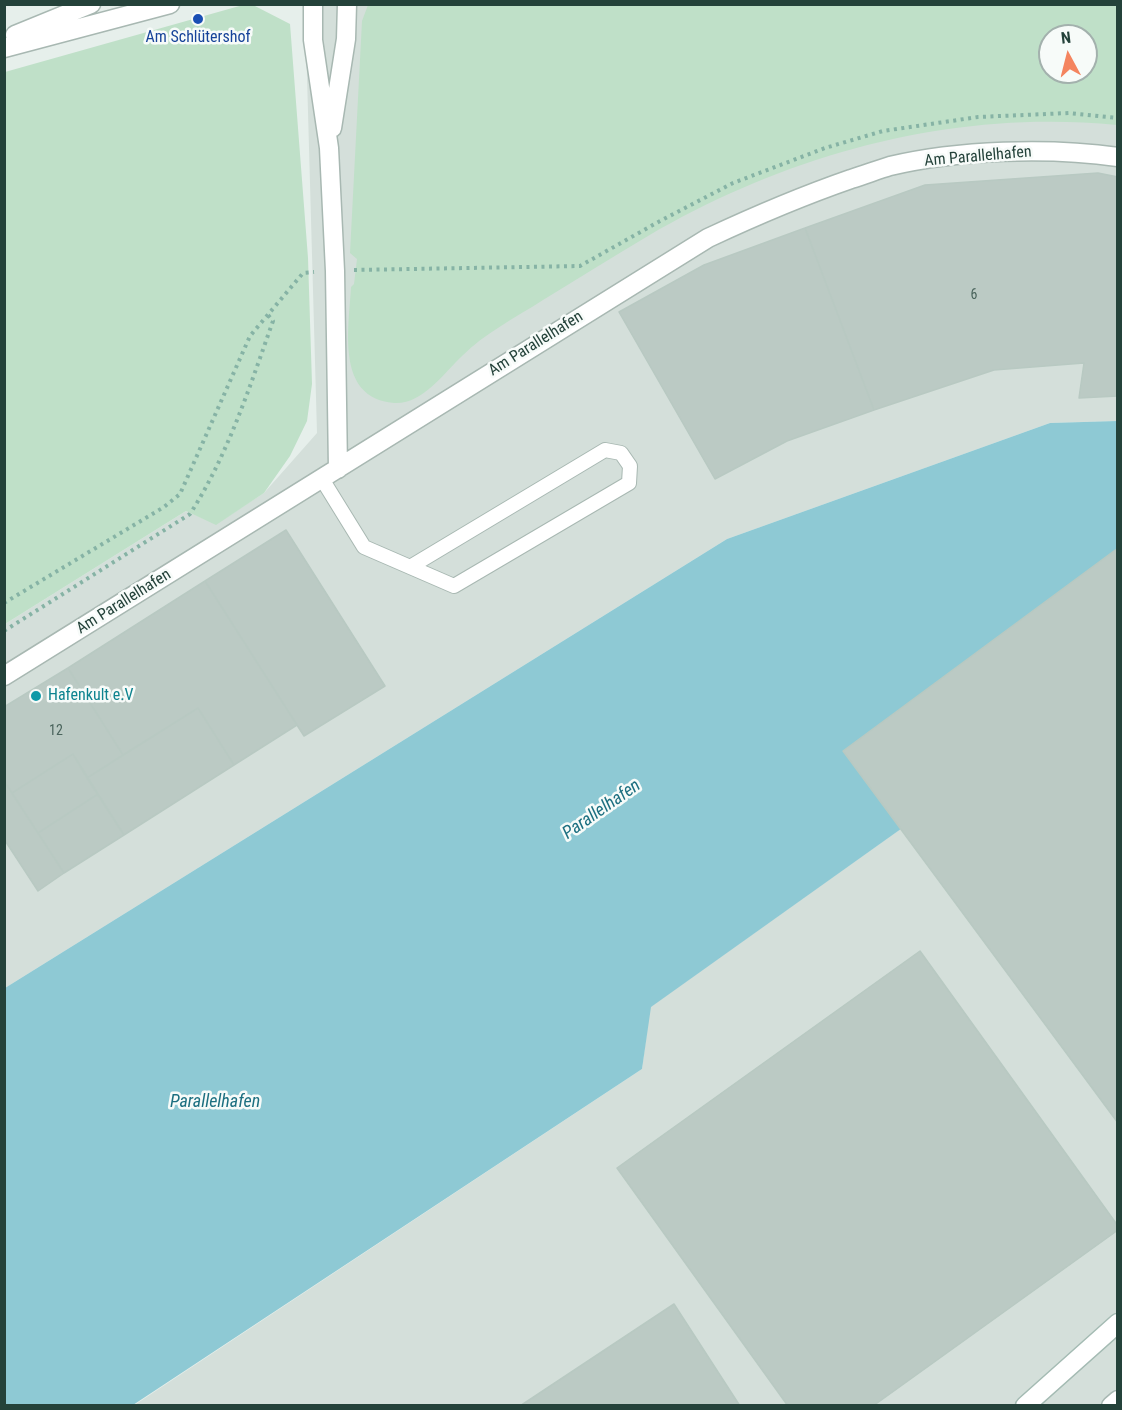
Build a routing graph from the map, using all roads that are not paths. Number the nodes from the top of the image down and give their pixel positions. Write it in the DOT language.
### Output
graph roads {
  1 [pos="91,4"];
  2 [pos="170,4"];
  3 [pos="313,4"];
  4 [pos="347,4"];
  5 [pos="4,39"];
  6 [pos="4,48"];
  7 [pos="329,148"];
  8 [pos="1118,157"];
  9 [pos="338,469"];
  10 [pos="321,479"];
  11 [pos="410,567"];
  12 [pos="4,676"];
  13 [pos="1118,1323"];
  14 [pos="1118,1400"];
  15 [pos="1025,1406"];
  16 [pos="1111,1406"];
  1 -- 5 [label="street"];
  2 -- 6 [label="street"];
  3 -- 7 [label="street"];
  4 -- 7 [label="street"];
  7 -- 9 [label="street"];
  8 -- 9 [label="street, Am Parallelhafen"];
  9 -- 10 [label="street, Am Parallelhafen"];
  10 -- 11 [label="lane"];
  10 -- 12 [label="street, Am Parallelhafen"];
  11 -- 11 [label="lane"];
  13 -- 15 [label="street"];
  14 -- 16 [label="street"];
}
